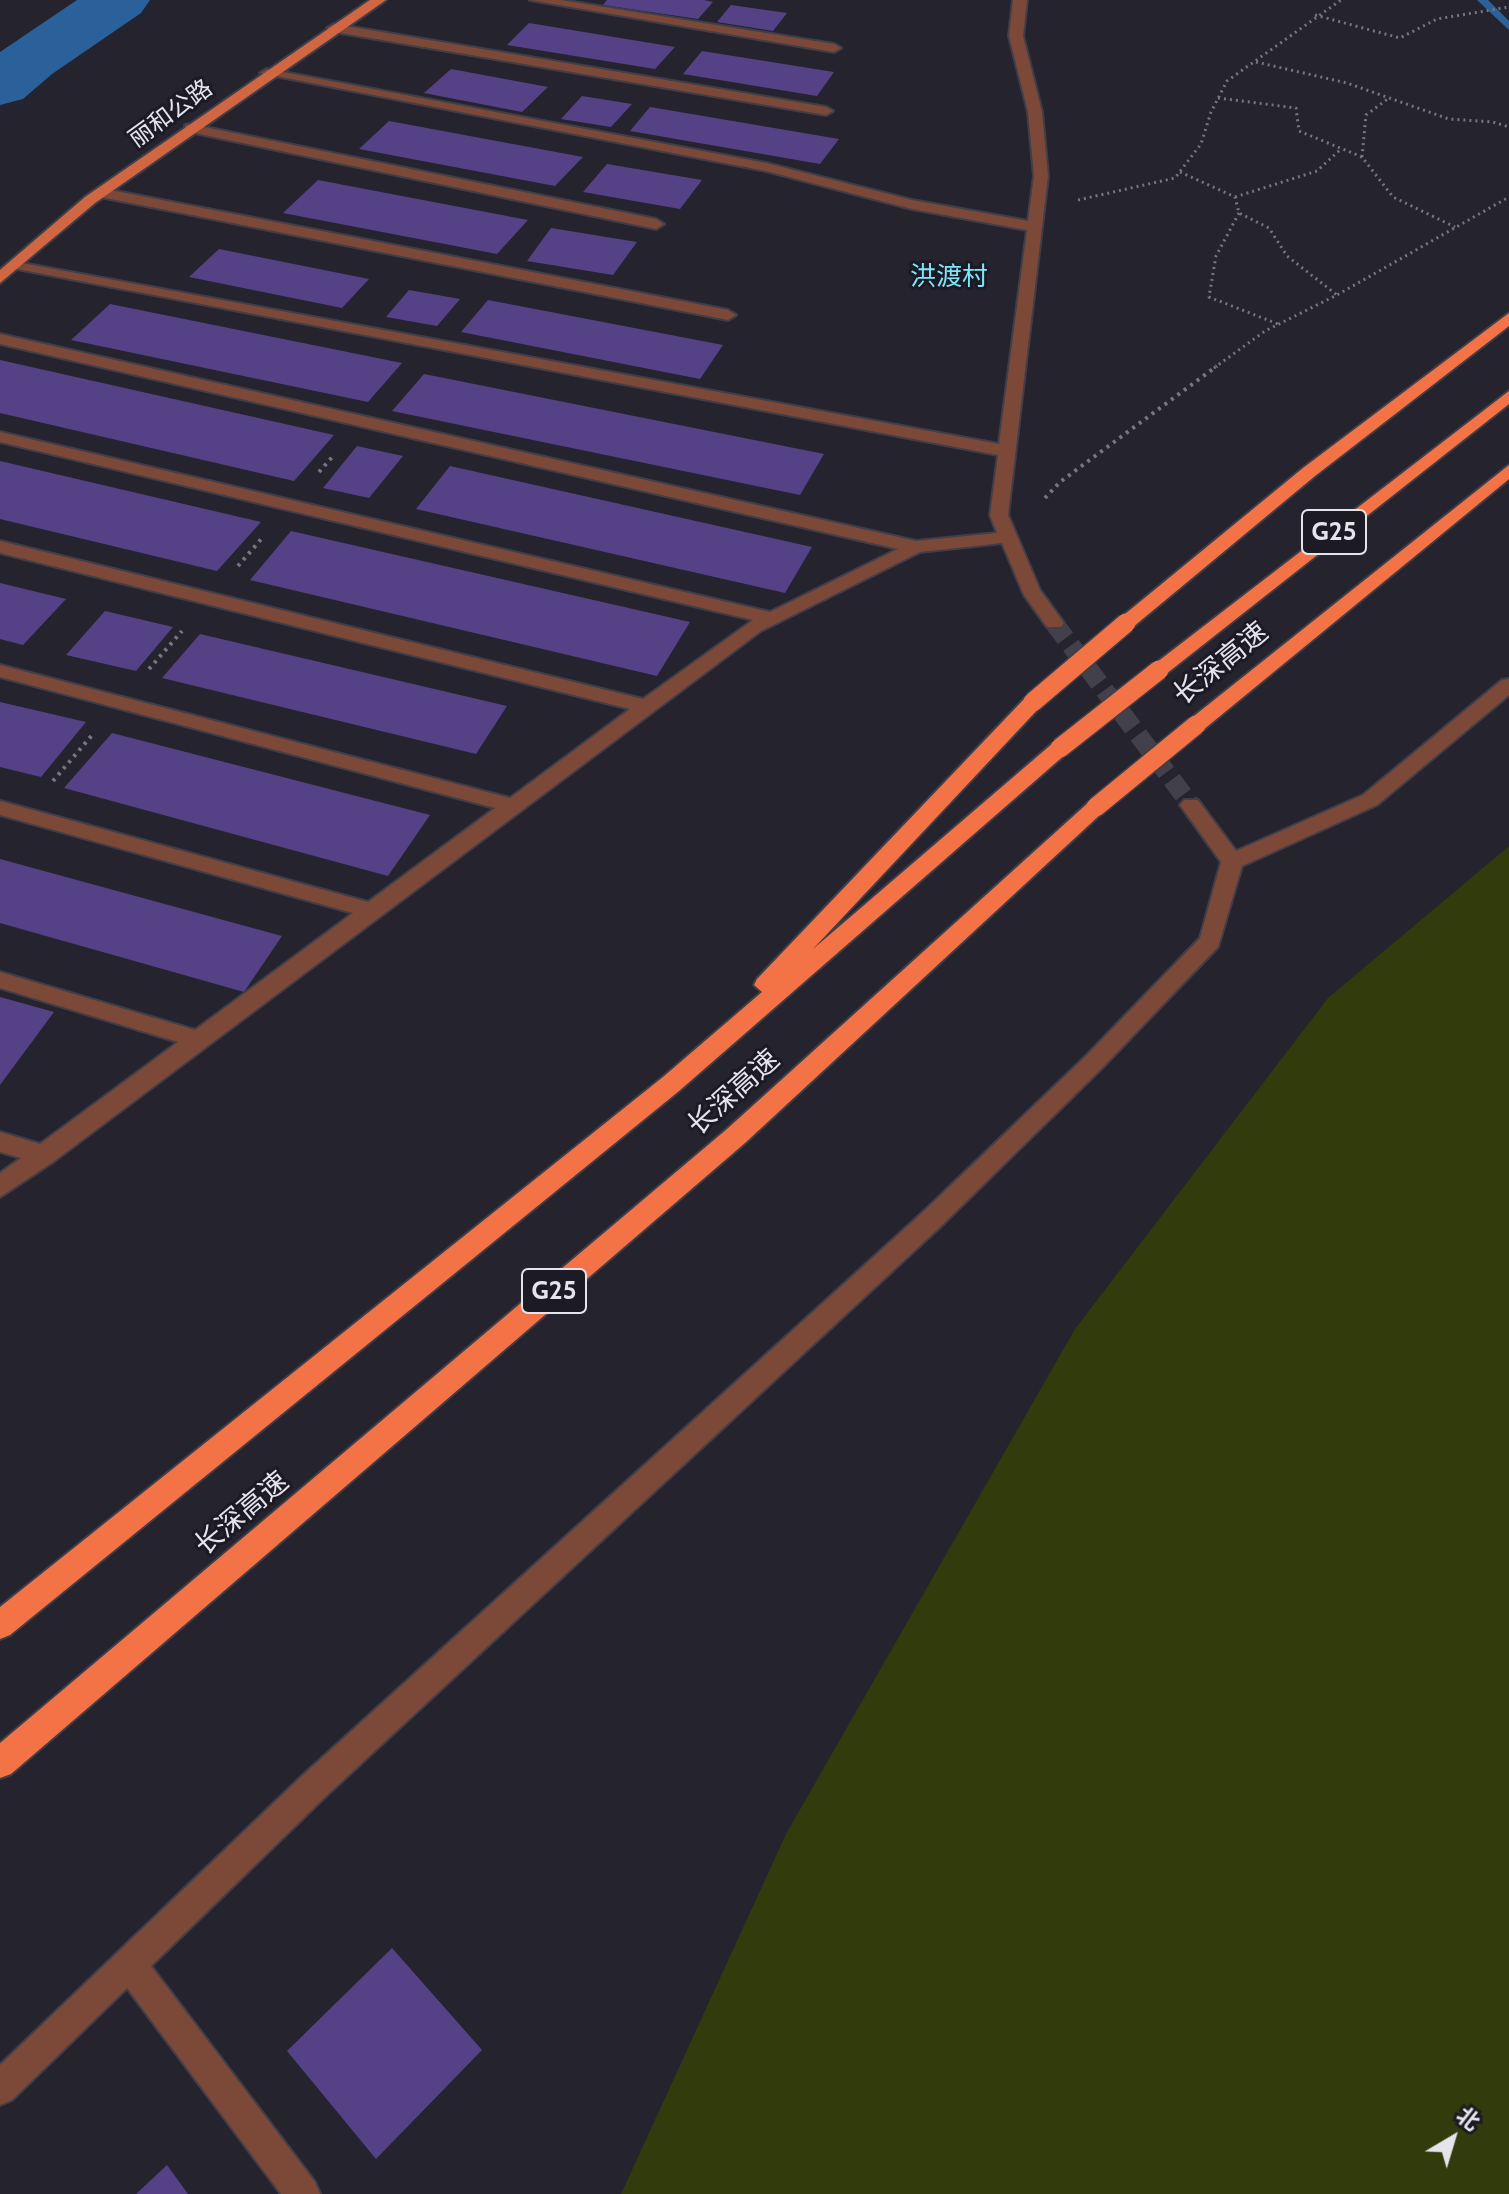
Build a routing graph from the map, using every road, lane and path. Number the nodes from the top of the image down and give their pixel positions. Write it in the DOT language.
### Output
graph roads {
  1 [pos="379,0"];
  2 [pos="537,0"];
  3 [pos="1020,0"];
  4 [pos="1341,0"];
  5 [pos="1507,7"];
  6 [pos="1315,15"];
  7 [pos="334,28"];
  8 [pos="834,48"];
  9 [pos="1256,62"];
  10 [pos="267,73"];
  11 [pos="1389,97"];
  12 [pos="1218,98"];
  13 [pos="826,111"];
  14 [pos="1509,127"];
  15 [pos="190,128"];
  16 [pos="1341,149"];
  17 [pos="1362,157"];
  18 [pos="1180,172"];
  19 [pos="100,193"];
  20 [pos="1235,197"];
  21 [pos="1509,197"];
  22 [pos="1036,209"];
  23 [pos="1239,213"];
  24 [pos="656,224"];
  25 [pos="1034,227"];
  26 [pos="1456,228"];
  27 [pos="17,264"];
  28 [pos="0,278"];
  29 [pos="1337,295"];
  30 [pos="728,315"];
  31 [pos="1509,318"];
  32 [pos="1279,325"];
  33 [pos="0,339"];
  34 [pos="1509,396"];
  35 [pos="0,437"];
  36 [pos="1007,451"];
  37 [pos="1509,470"];
  38 [pos="1509,489"];
  39 [pos="1008,537"];
  40 [pos="0,547"];
  41 [pos="916,547"];
  42 [pos="1348,602"];
  43 [pos="771,618"];
  44 [pos="1054,623"];
  45 [pos="0,671"];
  46 [pos="1509,685"];
  47 [pos="647,707"];
  48 [pos="1191,805"];
  49 [pos="514,806"];
  50 [pos="0,808"];
  51 [pos="1232,861"];
  52 [pos="373,911"];
  53 [pos="0,980"];
  54 [pos="199,1040"];
  55 [pos="671,1084"];
  56 [pos="0,1142"];
  57 [pos="44,1155"];
  58 [pos="0,1187"];
  59 [pos="0,1625"];
  60 [pos="0,1763"];
  61 [pos="129,1964"];
  62 [pos="0,2088"];
  63 [pos="303,2194"];
  1 -- 7 [label="main road, 丽和公路"];
  2 -- 8 [label="street"];
  3 -- 22 [label="street"];
  4 -- 6 [label="path"];
  5 -- 6 [label="path"];
  6 -- 9 [label="path"];
  7 -- 10 [label="main road, 丽和公路"];
  7 -- 13 [label="street"];
  9 -- 11 [label="path"];
  9 -- 12 [label="path"];
  10 -- 15 [label="main road, 丽和公路"];
  10 -- 25 [label="street"];
  11 -- 14 [label="path"];
  11 -- 17 [label="path"];
  12 -- 16 [label="path"];
  12 -- 18 [label="path"];
  15 -- 19 [label="main road, 丽和公路"];
  15 -- 24 [label="street"];
  16 -- 17 [label="path"];
  16 -- 20 [label="path"];
  17 -- 26 [label="path"];
  18 -- 20 [label="path"];
  18 -- 22 [label="path"];
  19 -- 27 [label="main road, 丽和公路"];
  19 -- 30 [label="street"];
  20 -- 23 [label="path"];
  21 -- 26 [label="path"];
  22 -- 25 [label="street"];
  23 -- 29 [label="path"];
  23 -- 32 [label="path"];
  25 -- 36 [label="street"];
  26 -- 29 [label="path"];
  27 -- 28 [label="main road, 丽和公路"];
  27 -- 36 [label="street"];
  29 -- 32 [label="path"];
  31 -- 55 [label="highway, bridge"];
  32 -- 39 [label="path"];
  33 -- 41 [label="street"];
  34 -- 55 [label="highway, 长深高速 / G25, bridge"];
  35 -- 43 [label="street"];
  36 -- 39 [label="street"];
  37 -- 42 [label="highway, 长深高速 / G25"];
  38 -- 42 [label="highway"];
  39 -- 41 [label="street"];
  39 -- 44 [label="street"];
  40 -- 47 [label="street"];
  41 -- 43 [label="street"];
  42 -- 60 [label="highway, 长深高速 / G25, bridge"];
  43 -- 47 [label="street"];
  45 -- 49 [label="street"];
  46 -- 51 [label="street"];
  47 -- 49 [label="street"];
  48 -- 51 [label="street"];
  49 -- 52 [label="street"];
  50 -- 52 [label="street"];
  51 -- 61 [label="street"];
  52 -- 54 [label="street"];
  53 -- 54 [label="street"];
  54 -- 57 [label="street"];
  55 -- 59 [label="highway, 长深高速 / G25"];
  56 -- 57 [label="street"];
  57 -- 58 [label="street"];
  61 -- 62 [label="street"];
  61 -- 63 [label="street"];
}
